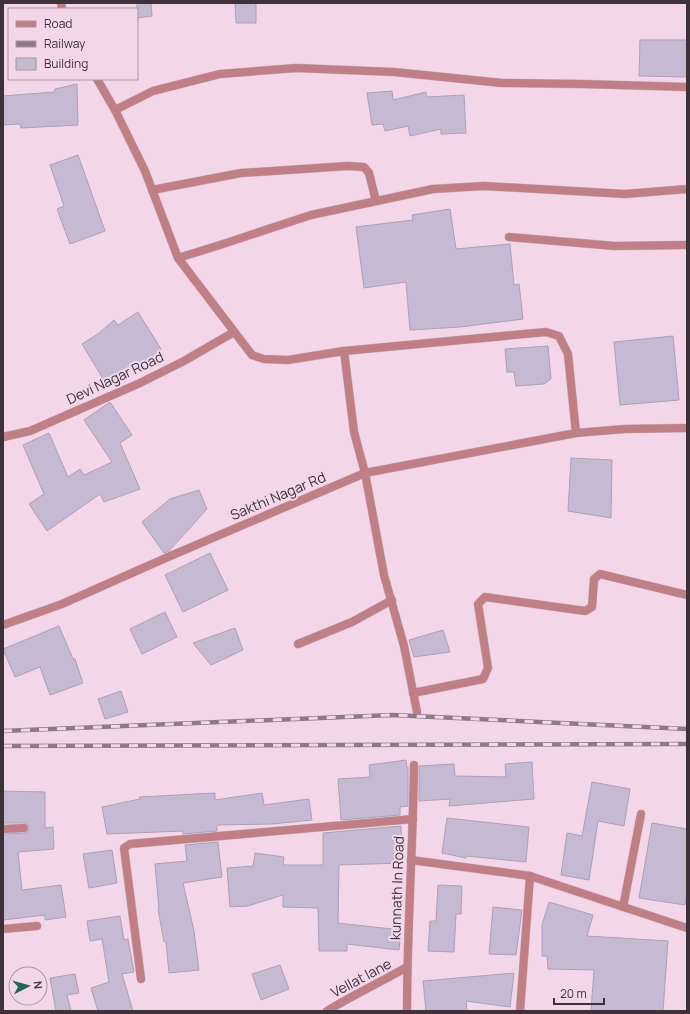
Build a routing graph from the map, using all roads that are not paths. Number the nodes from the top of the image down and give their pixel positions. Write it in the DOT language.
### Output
graph roads {
  1 [pos="99,80"];
  2 [pos="687,87"];
  3 [pos="115,110"];
  4 [pos="687,189"];
  5 [pos="152,190"];
  6 [pos="376,201"];
  7 [pos="510,237"];
  8 [pos="687,245"];
  9 [pos="178,258"];
  10 [pos="234,332"];
  11 [pos="344,351"];
  12 [pos="687,428"];
  13 [pos="576,433"];
  14 [pos="3,437"];
  15 [pos="365,473"];
  16 [pos="687,595"];
  17 [pos="392,600"];
  18 [pos="3,624"];
  19 [pos="298,644"];
  20 [pos="414,693"];
  21 [pos="417,712"];
  22 [pos="414,765"];
  23 [pos="641,814"];
  24 [pos="413,820"];
  25 [pos="24,828"];
  26 [pos="3,829"];
  27 [pos="410,860"];
  28 [pos="530,876"];
  29 [pos="622,907"];
  30 [pos="37,926"];
  31 [pos="687,928"];
  32 [pos="3,929"];
  33 [pos="407,967"];
  34 [pos="141,979"];
  35 [pos="327,1011"];
  36 [pos="407,1011"];
  37 [pos="520,1011"];
  1 -- 3 [label="street"];
  2 -- 3 [label="street"];
  3 -- 5 [label="street"];
  4 -- 6 [label="street"];
  5 -- 6 [label="street"];
  5 -- 9 [label="street"];
  6 -- 9 [label="street"];
  7 -- 8 [label="street"];
  9 -- 10 [label="street"];
  10 -- 11 [label="street"];
  10 -- 14 [label="street, Devi Nagar Road"];
  11 -- 13 [label="street"];
  11 -- 15 [label="street"];
  12 -- 13 [label="street, Sakthi Nagar Rd"];
  13 -- 15 [label="street, Sakthi Nagar Rd"];
  15 -- 17 [label="street"];
  15 -- 18 [label="street, Sakthi Nagar Rd"];
  16 -- 20 [label="street"];
  17 -- 19 [label="street"];
  17 -- 20 [label="street"];
  20 -- 21 [label="street"];
  22 -- 24 [label="street, kunnath ln Road"];
  23 -- 29 [label="street"];
  24 -- 27 [label="street, kunnath ln Road"];
  24 -- 34 [label="street"];
  25 -- 26 [label="street"];
  27 -- 28 [label="street"];
  27 -- 33 [label="street, kunnath ln Road"];
  28 -- 29 [label="street"];
  28 -- 37 [label="street"];
  29 -- 31 [label="street"];
  30 -- 32 [label="street"];
  33 -- 35 [label="street, Vellat lane"];
  33 -- 36 [label="street, kunnath ln Road"];
}
